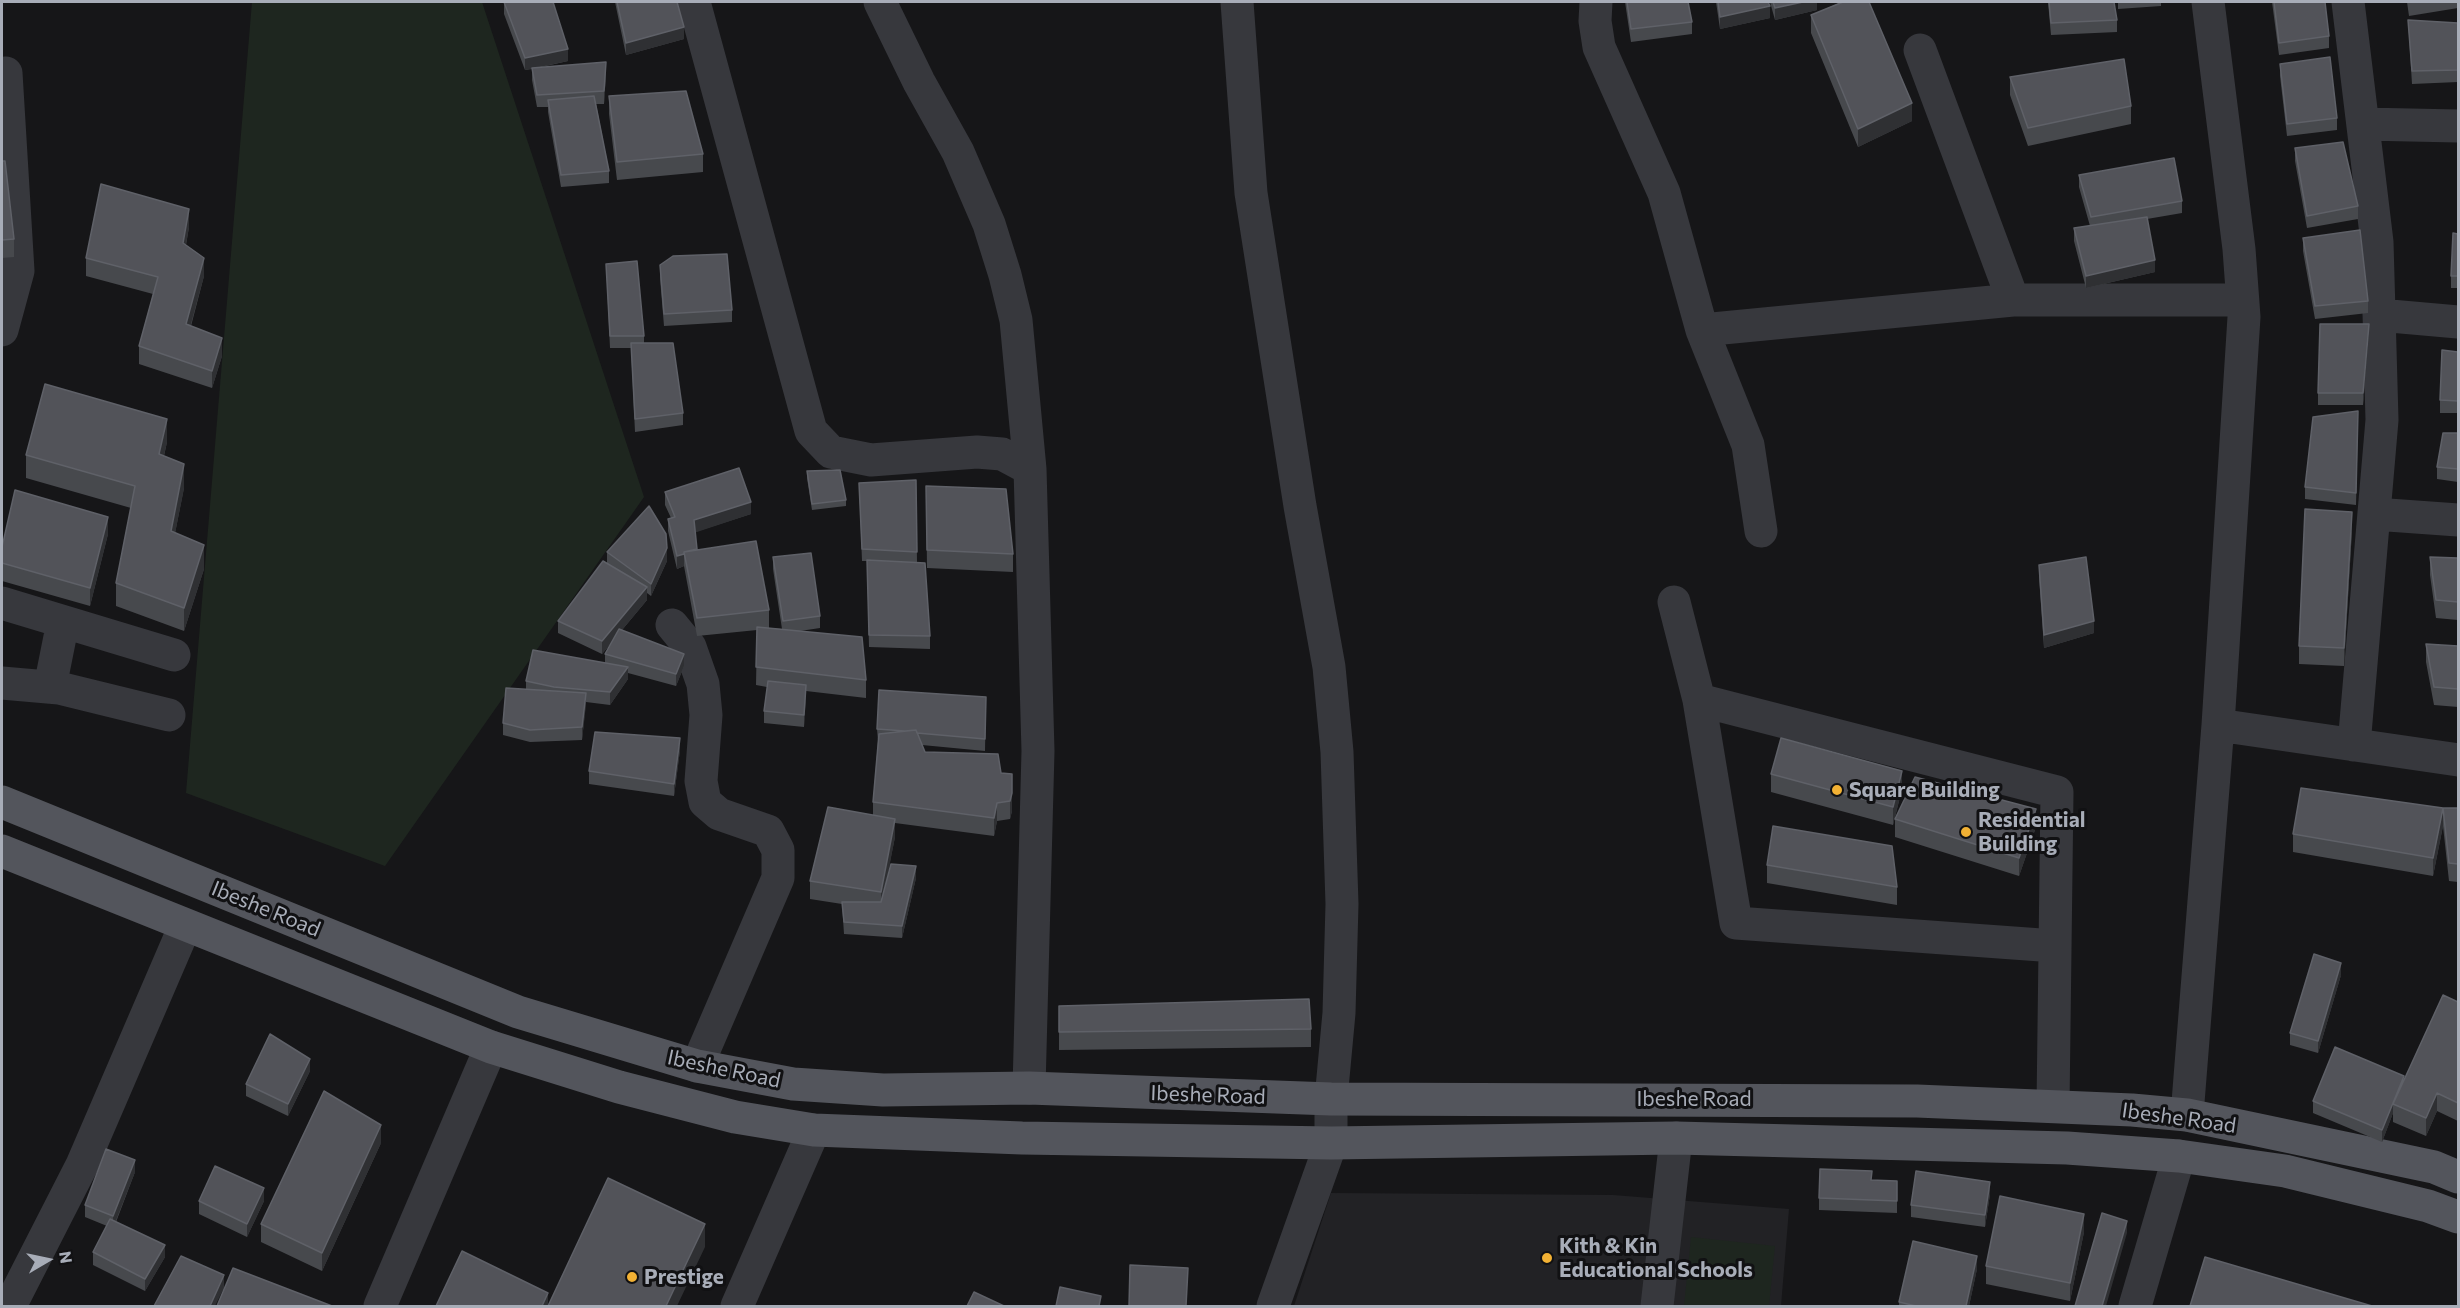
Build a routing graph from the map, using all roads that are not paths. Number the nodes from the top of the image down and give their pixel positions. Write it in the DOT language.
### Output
graph roads {
  1 [pos="694,2"];
  2 [pos="880,2"];
  3 [pos="1238,2"];
  4 [pos="1596,2"];
  5 [pos="2208,2"];
  6 [pos="2348,2"];
  7 [pos="1920,51"];
  8 [pos="6,73"];
  9 [pos="2363,124"];
  10 [pos="2458,126"];
  11 [pos="2013,300"];
  12 [pos="2242,300"];
  13 [pos="2379,315"];
  14 [pos="2458,322"];
  15 [pos="2,330"];
  16 [pos="1702,330"];
  17 [pos="1030,469"];
  18 [pos="2374,514"];
  19 [pos="2458,520"];
  20 [pos="1761,531"];
  21 [pos="1674,602"];
  22 [pos="2,603"];
  23 [pos="63,622"];
  24 [pos="672,625"];
  25 [pos="174,655"];
  26 [pos="2,682"];
  27 [pos="50,687"];
  28 [pos="1699,700"];
  29 [pos="169,715"];
  30 [pos="2218,725"];
  31 [pos="2354,745"];
  32 [pos="2458,760"];
  33 [pos="2,802"];
  34 [pos="2,850"];
  35 [pos="185,926"];
  36 [pos="2055,946"];
  37 [pos="491,1047"];
  38 [pos="697,1066"];
  39 [pos="1029,1088"];
  40 [pos="1330,1099"];
  41 [pos="2053,1106"];
  42 [pos="2187,1115"];
  43 [pos="814,1130"];
  44 [pos="1676,1138"];
  45 [pos="1331,1143"];
  46 [pos="2179,1156"];
  47 [pos="2458,1176"];
  48 [pos="2458,1217"];
  49 [pos="10,1306"];
  50 [pos="380,1306"];
  51 [pos="737,1306"];
  52 [pos="1273,1306"];
  53 [pos="1657,1306"];
  54 [pos="2135,1306"];
  1 -- 17 [label="street"];
  2 -- 17 [label="street"];
  3 -- 40 [label="street"];
  4 -- 16 [label="street"];
  5 -- 12 [label="street"];
  6 -- 9 [label="street"];
  7 -- 11 [label="street"];
  8 -- 15 [label="street"];
  9 -- 10 [label="street"];
  9 -- 13 [label="street"];
  11 -- 12 [label="street"];
  11 -- 16 [label="street"];
  12 -- 30 [label="street"];
  13 -- 14 [label="street"];
  13 -- 18 [label="street"];
  16 -- 20 [label="street"];
  17 -- 39 [label="street"];
  18 -- 19 [label="street"];
  18 -- 31 [label="street"];
  21 -- 28 [label="street"];
  22 -- 23 [label="street"];
  23 -- 25 [label="street"];
  23 -- 27 [label="street"];
  24 -- 38 [label="street"];
  26 -- 27 [label="street"];
  27 -- 29 [label="street"];
  28 -- 36 [label="street"];
  28 -- 36 [label="street"];
  30 -- 31 [label="street"];
  30 -- 42 [label="street"];
  31 -- 32 [label="street"];
  33 -- 38 [label="main road, Ibeshe Road"];
  34 -- 35 [label="main road, Ibeshe Road"];
  35 -- 37 [label="main road, Ibeshe Road"];
  35 -- 49 [label="street"];
  36 -- 41 [label="street"];
  37 -- 43 [label="main road, Ibeshe Road"];
  37 -- 50 [label="street"];
  38 -- 39 [label="main road, Ibeshe Road"];
  39 -- 40 [label="main road, Ibeshe Road"];
  40 -- 41 [label="main road, Ibeshe Road"];
  40 -- 45 [label="street"];
  41 -- 42 [label="main road, Ibeshe Road"];
  42 -- 47 [label="main road, Ibeshe Road"];
  43 -- 45 [label="main road, Ibeshe Road"];
  43 -- 51 [label="street"];
  44 -- 45 [label="main road, Ibeshe Road"];
  44 -- 46 [label="main road, Ibeshe Road"];
  44 -- 53 [label="street"];
  45 -- 52 [label="street"];
  46 -- 48 [label="main road, Ibeshe Road"];
  46 -- 54 [label="street"];
}
